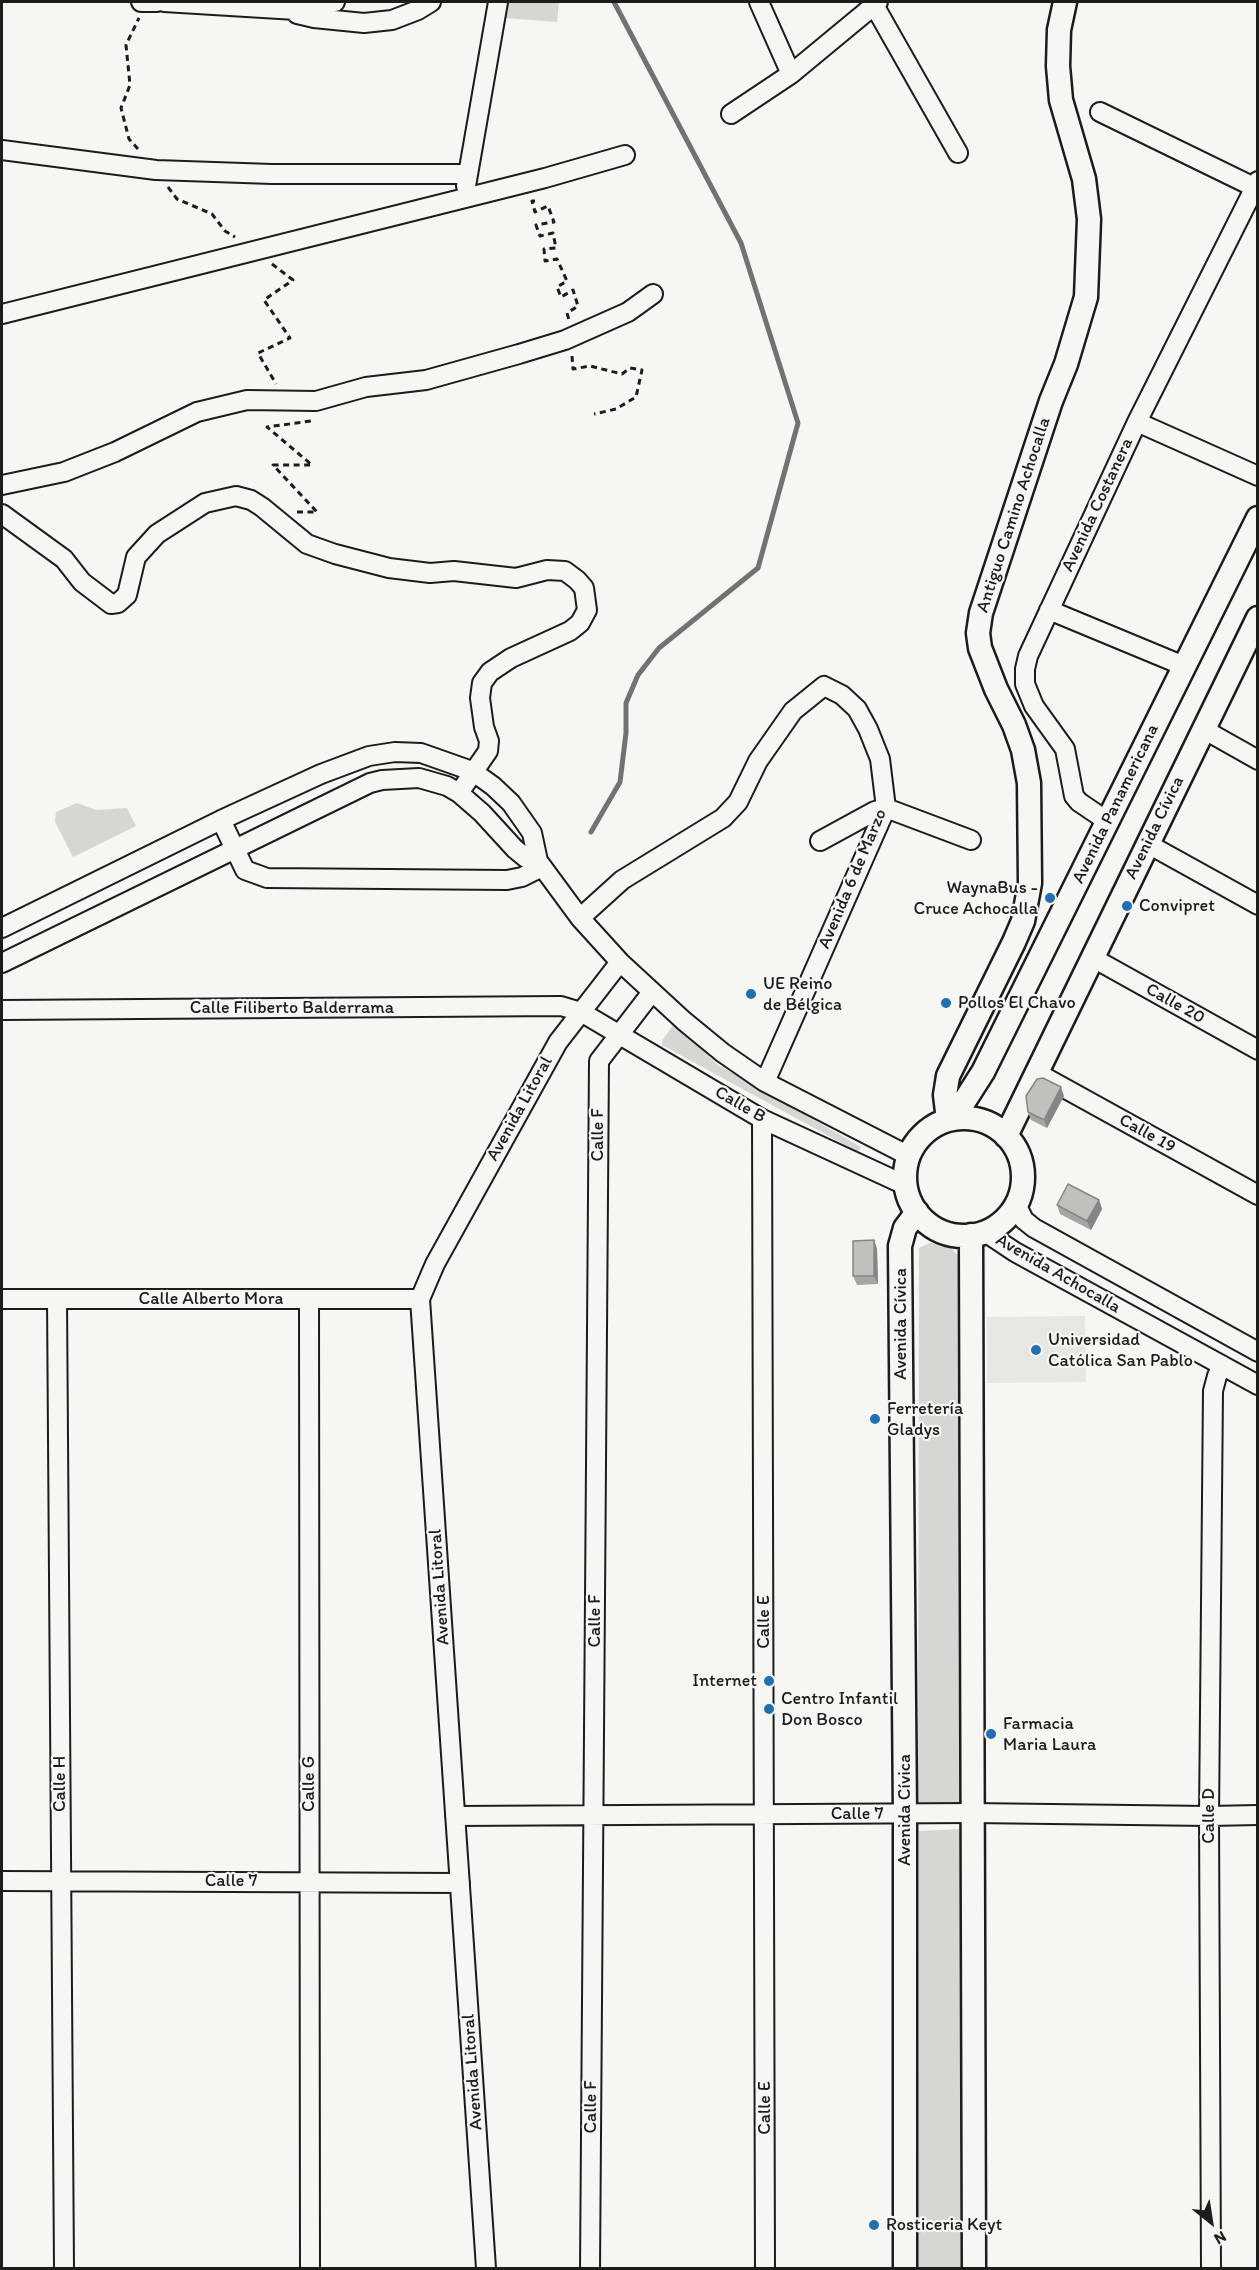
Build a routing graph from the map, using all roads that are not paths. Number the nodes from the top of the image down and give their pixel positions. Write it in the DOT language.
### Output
graph roads {
  1 [pos="143,2"];
  2 [pos="157,2"];
  3 [pos="164,2"];
  4 [pos="335,2"];
  5 [pos="431,2"];
  6 [pos="498,2"];
  7 [pos="759,2"];
  8 [pos="1065,2"];
  9 [pos="876,3"];
  10 [pos="296,6"];
  11 [pos="791,74"];
  12 [pos="1100,112"];
  13 [pos="731,114"];
  14 [pos="2,150"];
  15 [pos="958,153"];
  16 [pos="625,155"];
  17 [pos="468,174"];
  18 [pos="1256,186"];
  19 [pos="465,198"];
  20 [pos="652,294"];
  21 [pos="2,314"];
  22 [pos="1137,422"];
  23 [pos="1257,476"];
  24 [pos="2,485"];
  25 [pos="2,514"];
  26 [pos="1257,518"];
  27 [pos="1049,610"];
  28 [pos="1257,618"];
  29 [pos="1184,666"];
  30 [pos="1203,729"];
  31 [pos="1257,760"];
  32 [pos="472,771"];
  33 [pos="459,793"];
  34 [pos="886,808"];
  35 [pos="221,820"];
  36 [pos="1107,821"];
  37 [pos="971,840"];
  38 [pos="820,841"];
  39 [pos="1148,844"];
  40 [pos="235,849"];
  41 [pos="540,864"];
  42 [pos="1257,905"];
  43 [pos="580,918"];
  44 [pos="2,928"];
  45 [pos="1093,958"];
  46 [pos="620,962"];
  47 [pos="2,963"];
  48 [pos="652,992"];
  49 [pos="2,1010"];
  50 [pos="581,1012"];
  51 [pos="619,1034"];
  52 [pos="1257,1050"];
  53 [pos="1037,1073"];
  54 [pos="765,1082"];
  55 [pos="762,1119"];
  56 [pos="950,1120"];
  57 [pos="1006,1136"];
  58 [pos="909,1156"];
  59 [pos="905,1185"];
  60 [pos="1257,1195"];
  61 [pos="1016,1204"];
  62 [pos="917,1212"];
  63 [pos="978,1233"];
  64 [pos="2,1299"];
  65 [pos="57,1299"];
  66 [pos="420,1299"];
  67 [pos="309,1300"];
  68 [pos="1257,1352"];
  69 [pos="1222,1365"];
  70 [pos="1257,1385"];
  71 [pos="972,1813"];
  72 [pos="593,1814"];
  73 [pos="905,1814"];
  74 [pos="764,1815"];
  75 [pos="1257,1815"];
  76 [pos="455,1816"];
  77 [pos="1209,1816"];
  78 [pos="2,1881"];
  79 [pos="61,1881"];
  80 [pos="309,1881"];
  81 [pos="460,1883"];
  82 [pos="64,2268"];
  83 [pos="310,2268"];
  84 [pos="486,2268"];
  85 [pos="590,2268"];
  86 [pos="765,2268"];
  87 [pos="905,2268"];
  88 [pos="974,2268"];
  89 [pos="1211,2268"];
  1 -- 2 [label="street"];
  3 -- 10 [label="street"];
  4 -- 10 [label="street"];
  5 -- 10 [label="street"];
  6 -- 17 [label="street"];
  7 -- 11 [label="street"];
  8 -- 56 [label="main road, Antiguo Camino Achocalla"];
  9 -- 11 [label="street"];
  9 -- 15 [label="street"];
  11 -- 13 [label="street"];
  12 -- 18 [label="street"];
  14 -- 17 [label="street"];
  16 -- 19 [label="street"];
  17 -- 19 [label="street"];
  18 -- 22 [label="street, Avenida Costanera"];
  19 -- 21 [label="street"];
  20 -- 24 [label="street"];
  22 -- 23 [label="street"];
  22 -- 27 [label="street, Avenida Costanera"];
  25 -- 32 [label="street"];
  26 -- 29 [label="main road, Avenida Panamericana"];
  27 -- 29 [label="street"];
  27 -- 36 [label="street, Avenida Costanera"];
  28 -- 30 [label="main road, Avenida Cívica"];
  29 -- 36 [label="main road, Avenida Panamericana"];
  30 -- 31 [label="street"];
  30 -- 39 [label="main road, Avenida Cívica"];
  32 -- 33 [label="street"];
  32 -- 35 [label="street"];
  32 -- 41 [label="street"];
  33 -- 40 [label="street"];
  33 -- 41 [label="street"];
  34 -- 37 [label="street"];
  34 -- 38 [label="street"];
  34 -- 43 [label="street, Avenida 6 de Marzo"];
  34 -- 54 [label="street, Avenida 6 de Marzo"];
  35 -- 40 [label="street"];
  35 -- 44 [label="street"];
  36 -- 56 [label="main road, Avenida Panamericana"];
  39 -- 42 [label="street"];
  39 -- 45 [label="main road, Avenida Cívica"];
  40 -- 41 [label="street"];
  40 -- 47 [label="street"];
  41 -- 43 [label="street, Calle B"];
  43 -- 46 [label="street, Calle B"];
  45 -- 52 [label="street, Calle 20"];
  45 -- 53 [label="main road, Avenida Cívica"];
  46 -- 48 [label="street, Calle B"];
  46 -- 50 [label="street, Avenida Litoral"];
  48 -- 51 [label="street, Calle F"];
  48 -- 54 [label="street, Calle B"];
  49 -- 50 [label="street, Calle Filiberto Balderrama"];
  50 -- 51 [label="street, Calle B"];
  50 -- 66 [label="street, Avenida Litoral"];
  51 -- 55 [label="street, Calle B"];
  51 -- 72 [label="street, Calle F"];
  53 -- 57 [label="main road, Avenida Cívica"];
  53 -- 60 [label="street, Calle 19"];
  54 -- 58 [label="street, Calle B"];
  55 -- 59 [label="street, Calle B"];
  55 -- 74 [label="street, Calle E"];
  56 -- 57 [label="main road"];
  56 -- 58 [label="main road"];
  57 -- 61 [label="main road"];
  58 -- 59 [label="main road"];
  59 -- 62 [label="main road"];
  61 -- 63 [label="main road"];
  61 -- 68 [label="street, Avenida Achocalla"];
  62 -- 63 [label="main road"];
  62 -- 73 [label="main road, Avenida Cívica"];
  63 -- 69 [label="street, Avenida Achocalla"];
  63 -- 71 [label="main road"];
  64 -- 65 [label="street, Calle Alberto Mora"];
  65 -- 67 [label="street, Calle Alberto Mora"];
  65 -- 79 [label="street, Calle H"];
  66 -- 67 [label="street, Calle Alberto Mora"];
  66 -- 76 [label="street, Avenida Litoral"];
  67 -- 80 [label="street, Calle G"];
  69 -- 70 [label="street, Avenida Achocalla"];
  69 -- 77 [label="street, Calle D"];
  71 -- 73 [label="street, Calle 7"];
  71 -- 77 [label="street, Calle 7"];
  71 -- 88 [label="main road"];
  72 -- 74 [label="street, Calle 7"];
  72 -- 76 [label="street, Calle 7"];
  72 -- 85 [label="street, Calle F"];
  73 -- 74 [label="street, Calle 7"];
  73 -- 87 [label="main road, Avenida Cívica"];
  74 -- 86 [label="street, Calle E"];
  75 -- 77 [label="street, Calle 7"];
  76 -- 81 [label="street, Avenida Litoral"];
  77 -- 89 [label="street, Calle D"];
  78 -- 79 [label="street, Calle 7"];
  79 -- 80 [label="street, Calle 7"];
  79 -- 82 [label="street, Calle H"];
  80 -- 81 [label="street, Calle 7"];
  80 -- 83 [label="street, Calle G"];
  81 -- 84 [label="street, Avenida Litoral"];
}
